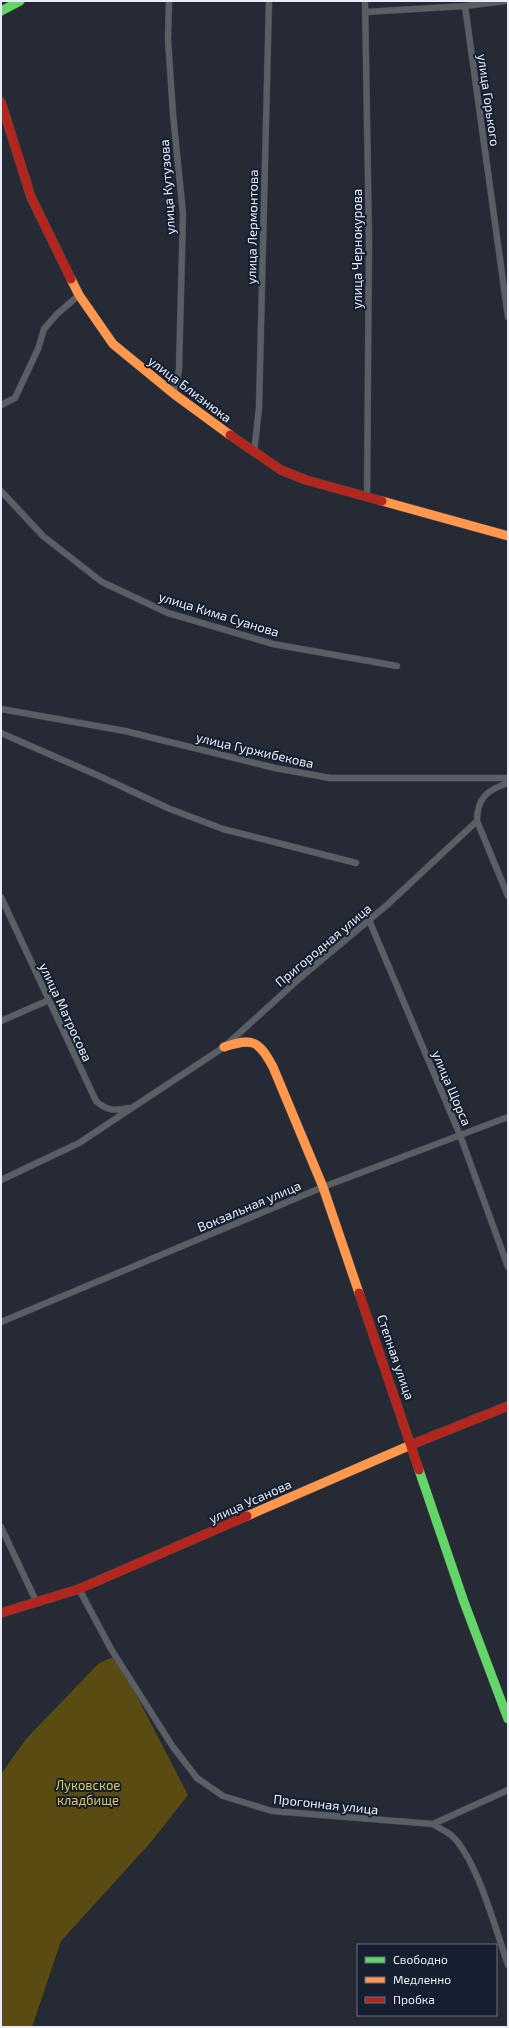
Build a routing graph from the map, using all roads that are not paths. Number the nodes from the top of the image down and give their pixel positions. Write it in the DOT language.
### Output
graph roads {
  1 [pos="20,1"];
  2 [pos="169,1"];
  3 [pos="269,1"];
  4 [pos="365,1"];
  5 [pos="504,1"];
  6 [pos="465,6"];
  7 [pos="1,11"];
  8 [pos="365,12"];
  9 [pos="1,102"];
  10 [pos="79,295"];
  11 [pos="508,317"];
  12 [pos="174,394"];
  13 [pos="1,404"];
  14 [pos="254,453"];
  15 [pos="1,491"];
  16 [pos="367,497"];
  17 [pos="508,536"];
  18 [pos="397,666"];
  19 [pos="1,709"];
  20 [pos="1,733"];
  21 [pos="508,778"];
  22 [pos="508,783"];
  23 [pos="477,821"];
  24 [pos="356,863"];
  25 [pos="508,896"];
  26 [pos="1,897"];
  27 [pos="369,920"];
  28 [pos="49,1000"];
  29 [pos="1,1021"];
  30 [pos="224,1047"];
  31 [pos="130,1108"];
  32 [pos="508,1117"];
  33 [pos="460,1135"];
  34 [pos="1,1180"];
  35 [pos="323,1187"];
  36 [pos="508,1268"];
  37 [pos="1,1322"];
  38 [pos="508,1406"];
  39 [pos="412,1445"];
  40 [pos="1,1527"];
  41 [pos="79,1589"];
  42 [pos="37,1603"];
  43 [pos="1,1613"];
  44 [pos="508,1719"];
  45 [pos="508,1790"];
  46 [pos="433,1824"];
  47 [pos="508,1965"];
  1 -- 7 [label="street"];
  2 -- 12 [label="street, улица Кутузова"];
  3 -- 14 [label="street, улица Лермонтова"];
  4 -- 8 [label="street, улица Чернокурова"];
  5 -- 6 [label="street"];
  6 -- 8 [label="street"];
  6 -- 11 [label="street, улица Горького"];
  8 -- 16 [label="street, улица Чернокурова"];
  9 -- 10 [label="street, улица Близнюка"];
  10 -- 12 [label="street, улица Близнюка"];
  10 -- 13 [label="street"];
  12 -- 14 [label="street, улица Близнюка"];
  14 -- 16 [label="street, улица Близнюка"];
  15 -- 18 [label="street, улица Кима Суанова"];
  16 -- 17 [label="street, улица Близнюка"];
  19 -- 21 [label="street, улица Гуржибекова"];
  20 -- 24 [label="street"];
  22 -- 23 [label="street"];
  23 -- 25 [label="street"];
  23 -- 27 [label="street, Пригородная улица"];
  26 -- 28 [label="street, улица Матросова"];
  27 -- 30 [label="street, Пригородная улица"];
  27 -- 33 [label="street, улица Щорса"];
  28 -- 29 [label="street"];
  28 -- 31 [label="street, улица Матросова"];
  30 -- 31 [label="street, Пригородная улица"];
  30 -- 35 [label="street, Степная улица"];
  31 -- 34 [label="street, Пригородная улица"];
  32 -- 33 [label="street, Вокзальная улица"];
  33 -- 35 [label="street, Вокзальная улица"];
  33 -- 36 [label="street, улица Щорса"];
  35 -- 37 [label="street, Вокзальная улица"];
  35 -- 39 [label="street, Степная улица"];
  38 -- 39 [label="street, улица Усанова"];
  39 -- 41 [label="street, улица Усанова"];
  39 -- 44 [label="street, Степная улица"];
  40 -- 42 [label="street"];
  41 -- 42 [label="street, улица Усанова"];
  41 -- 46 [label="street, Прогонная улица"];
  42 -- 43 [label="street, улица Усанова"];
  45 -- 46 [label="street, Прогонная улица"];
  46 -- 47 [label="street"];
}
